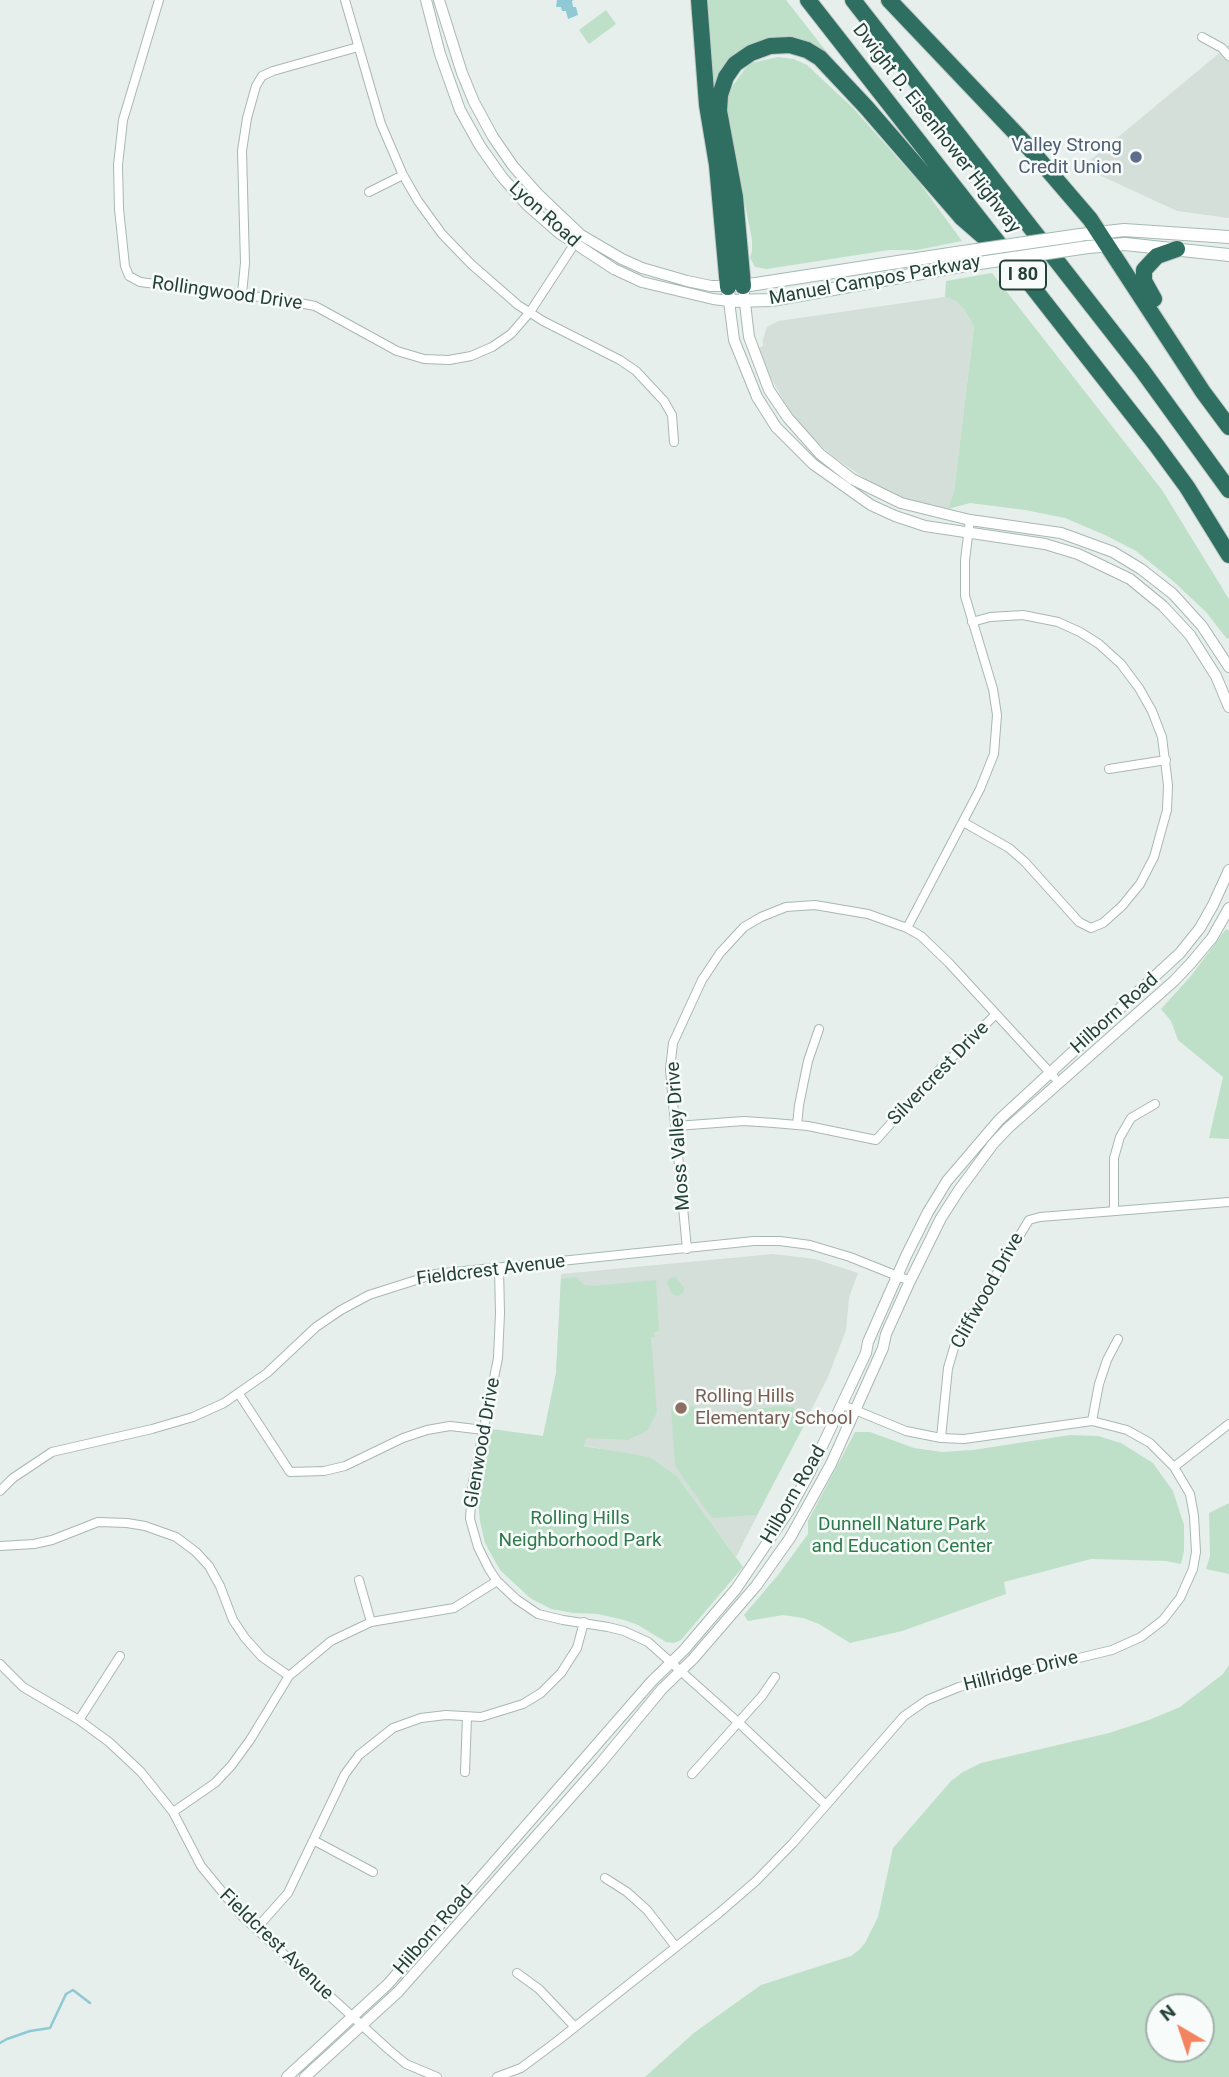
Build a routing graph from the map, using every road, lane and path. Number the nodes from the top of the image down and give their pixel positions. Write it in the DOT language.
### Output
graph roads {
  1 [pos="159,0"];
  2 [pos="345,0"];
  3 [pos="426,0"];
  4 [pos="439,0"];
  5 [pos="699,0"];
  6 [pos="808,0"];
  7 [pos="853,0"];
  8 [pos="889,0"];
  9 [pos="1202,37"];
  10 [pos="358,47"];
  11 [pos="1229,56"];
  12 [pos="403,174"];
  13 [pos="369,192"];
  14 [pos="581,234"];
  15 [pos="1229,237"];
  16 [pos="1103,238"];
  17 [pos="574,244"];
  18 [pos="1177,249"];
  19 [pos="1229,256"];
  20 [pos="1018,269"];
  21 [pos="242,294"];
  22 [pos="736,294"];
  23 [pos="530,312"];
  24 [pos="1214,404"];
  25 [pos="1229,426"];
  26 [pos="674,442"];
  27 [pos="1229,491"];
  28 [pos="971,520"];
  29 [pos="969,533"];
  30 [pos="1229,555"];
  31 [pos="972,622"];
  32 [pos="1229,667"];
  33 [pos="1229,707"];
  34 [pos="1166,760"];
  35 [pos="1109,769"];
  36 [pos="963,822"];
  37 [pos="1229,870"];
  38 [pos="1229,908"];
  39 [pos="907,928"];
  40 [pos="996,1014"];
  41 [pos="819,1029"];
  42 [pos="1050,1072"];
  43 [pos="1058,1081"];
  44 [pos="1155,1104"];
  45 [pos="797,1125"];
  46 [pos="676,1126"];
  47 [pos="1229,1202"];
  48 [pos="1114,1211"];
  49 [pos="687,1249"];
  50 [pos="499,1268"];
  51 [pos="897,1275"];
  52 [pos="910,1281"];
  53 [pos="1118,1339"];
  54 [pos="239,1394"];
  55 [pos="843,1405"];
  56 [pos="855,1410"];
  57 [pos="1092,1421"];
  58 [pos="1229,1424"];
  59 [pos="484,1430"];
  60 [pos="941,1438"];
  61 [pos="1174,1467"];
  62 [pos="0,1491"];
  63 [pos="0,1546"];
  64 [pos="359,1580"];
  65 [pos="497,1581"];
  66 [pos="371,1622"];
  67 [pos="584,1622"];
  68 [pos="120,1656"];
  69 [pos="672,1661"];
  70 [pos="0,1664"];
  71 [pos="681,1670"];
  72 [pos="289,1676"];
  73 [pos="775,1677"];
  74 [pos="467,1717"];
  75 [pos="79,1720"];
  76 [pos="739,1723"];
  77 [pos="465,1772"];
  78 [pos="692,1774"];
  79 [pos="826,1805"];
  80 [pos="173,1812"];
  81 [pos="315,1841"];
  82 [pos="373,1872"];
  83 [pos="605,1878"];
  84 [pos="257,1929"];
  85 [pos="676,1947"];
  86 [pos="517,1973"];
  87 [pos="352,2017"];
  88 [pos="362,2026"];
  89 [pos="574,2026"];
  90 [pos="287,2077"];
  91 [pos="305,2077"];
  92 [pos="437,2077"];
  93 [pos="498,2077"];
  1 -- 21 [label="street, Rollingwood Drive"];
  2 -- 10 [label="street"];
  3 -- 17 [label="street, Lyon Road"];
  4 -- 14 [label="street, Lyon Road"];
  5 -- 22 [label="highway"];
  6 -- 20 [label="highway, Dwight D. Eisenhower Highway / I 80"];
  7 -- 27 [label="highway, Dwight D. Eisenhower Highway / I 80"];
  8 -- 16 [label="highway"];
  9 -- 11 [label="street"];
  10 -- 12 [label="street"];
  10 -- 21 [label="street"];
  12 -- 13 [label="street"];
  12 -- 23 [label="street"];
  14 -- 17 [label="street, Rollingwood Drive"];
  14 -- 22 [label="street, Lyon Road"];
  15 -- 16 [label="main road, Manuel Campos Parkway"];
  16 -- 18 [label="main road, Manuel Campos Parkway"];
  16 -- 22 [label="main road, Manuel Campos Parkway, bridge"];
  16 -- 22 [label="main road, Manuel Campos Parkway, bridge"];
  16 -- 24 [label="highway"];
  17 -- 22 [label="street, Lyon Road"];
  17 -- 23 [label="street, Rollingwood Drive"];
  18 -- 19 [label="main road, Manuel Campos Parkway"];
  18 -- 24 [label="highway"];
  20 -- 22 [label="highway"];
  20 -- 30 [label="highway, Dwight D. Eisenhower Highway / I 80"];
  21 -- 23 [label="street, Rollingwood Drive"];
  22 -- 28 [label="street"];
  22 -- 29 [label="street"];
  23 -- 26 [label="street"];
  24 -- 25 [label="highway"];
  28 -- 29 [label="street"];
  28 -- 32 [label="street"];
  29 -- 31 [label="street"];
  29 -- 33 [label="street"];
  31 -- 34 [label="street"];
  31 -- 36 [label="street"];
  34 -- 35 [label="street"];
  34 -- 36 [label="street"];
  36 -- 39 [label="street"];
  37 -- 42 [label="street, Hilborn Road"];
  38 -- 43 [label="street, Hilborn Road"];
  39 -- 40 [label="street, Moss Valley Drive"];
  39 -- 46 [label="street, Moss Valley Drive"];
  40 -- 42 [label="street, Moss Valley Drive"];
  40 -- 45 [label="street, Silvercrest Drive"];
  41 -- 45 [label="street"];
  42 -- 43 [label="street, Moss Valley Drive"];
  42 -- 51 [label="street, Hilborn Road"];
  43 -- 52 [label="street, Hilborn Road"];
  44 -- 48 [label="street"];
  45 -- 46 [label="street, Silvercrest Drive"];
  46 -- 49 [label="street, Moss Valley Drive"];
  47 -- 48 [label="street, Cliffwood Drive"];
  48 -- 60 [label="street, Cliffwood Drive"];
  49 -- 50 [label="street, Fieldcrest Avenue"];
  49 -- 51 [label="street, Fieldcrest Avenue"];
  50 -- 54 [label="street, Fieldcrest Avenue"];
  50 -- 59 [label="street, Glenwood Drive"];
  51 -- 52 [label="street, Fieldcrest Avenue"];
  51 -- 55 [label="street, Hilborn Road"];
  52 -- 56 [label="street, Hilborn Road"];
  53 -- 57 [label="street"];
  54 -- 59 [label="street"];
  54 -- 62 [label="street, Fieldcrest Avenue"];
  55 -- 56 [label="street, Hillridge Drive"];
  55 -- 69 [label="street, Hilborn Road"];
  56 -- 60 [label="street, Hillridge Drive"];
  56 -- 71 [label="street, Hilborn Road"];
  57 -- 60 [label="street, Hillridge Drive"];
  57 -- 61 [label="street, Hillridge Drive"];
  58 -- 61 [label="street"];
  59 -- 65 [label="street, Glenwood Drive"];
  61 -- 79 [label="street, Hillridge Drive"];
  63 -- 72 [label="street"];
  64 -- 66 [label="street"];
  65 -- 66 [label="street"];
  65 -- 67 [label="street, Glenwood Drive"];
  66 -- 72 [label="street"];
  67 -- 69 [label="street, Glenwood Drive"];
  67 -- 74 [label="street"];
  68 -- 75 [label="street"];
  69 -- 71 [label="street, Glenwood Drive"];
  69 -- 87 [label="street, Hilborn Road"];
  70 -- 75 [label="street, Fieldcrest Avenue"];
  71 -- 76 [label="street, Glenwood Drive"];
  71 -- 88 [label="street, Hilborn Road"];
  72 -- 80 [label="street"];
  73 -- 76 [label="street"];
  74 -- 77 [label="street"];
  74 -- 81 [label="street"];
  75 -- 80 [label="street, Fieldcrest Avenue"];
  76 -- 78 [label="street"];
  76 -- 79 [label="street, Glenwood Drive"];
  79 -- 85 [label="street, Hillridge Drive"];
  80 -- 84 [label="street, Fieldcrest Avenue"];
  81 -- 82 [label="street"];
  81 -- 84 [label="street"];
  83 -- 85 [label="street"];
  84 -- 87 [label="street, Fieldcrest Avenue"];
  85 -- 89 [label="street, Hillridge Drive"];
  86 -- 89 [label="street"];
  87 -- 88 [label="street"];
  87 -- 90 [label="street, Hilborn Road"];
  88 -- 91 [label="street, Hilborn Road"];
  88 -- 92 [label="street"];
  89 -- 93 [label="street, Hillridge Drive"];
}
